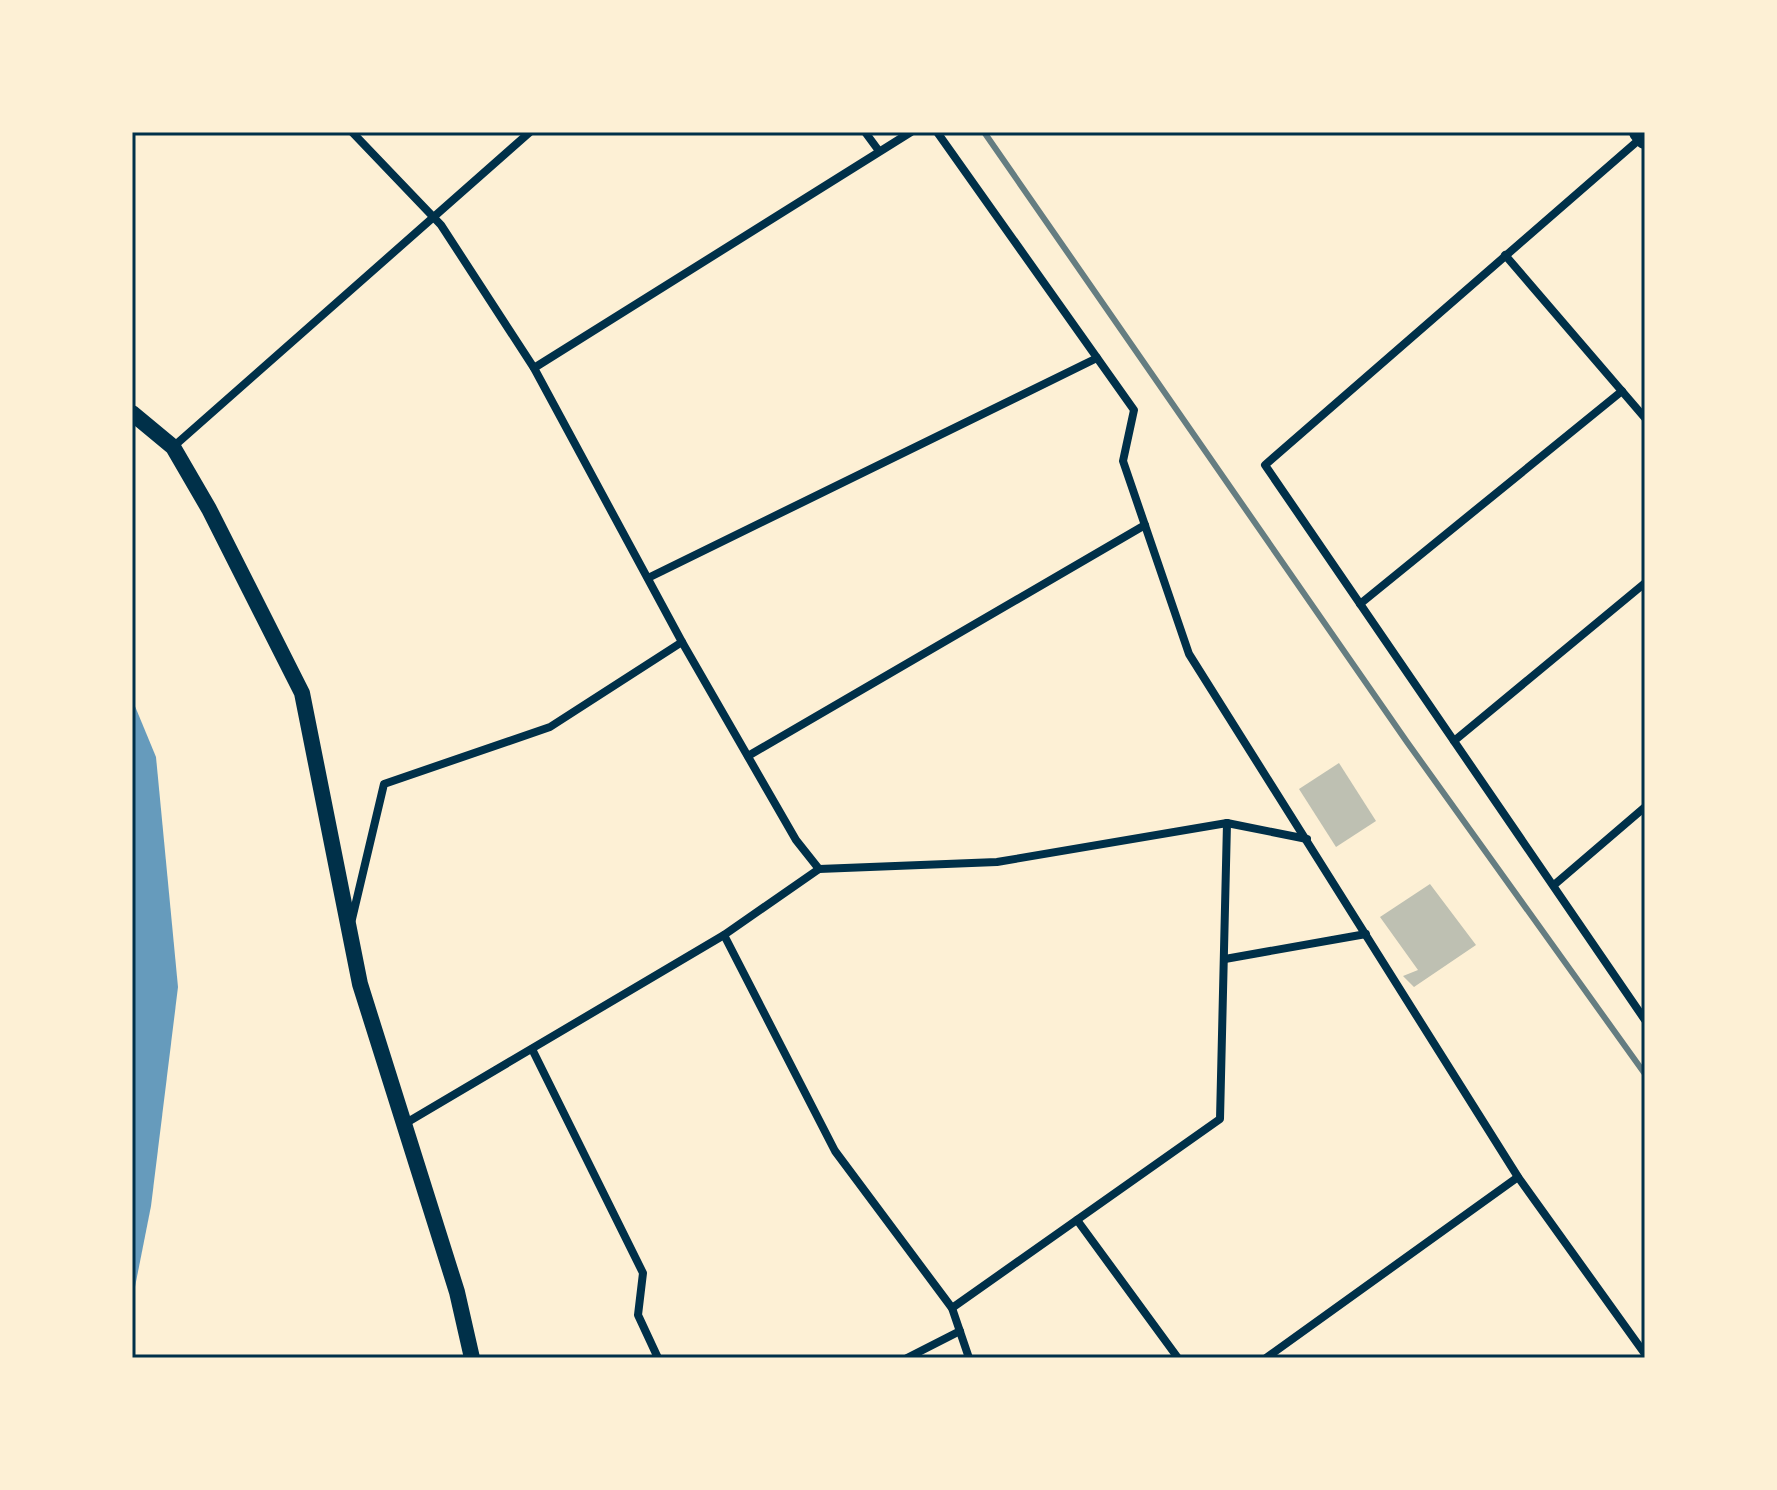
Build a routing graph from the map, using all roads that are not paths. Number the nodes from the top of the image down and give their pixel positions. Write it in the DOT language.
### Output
graph roads {
  1 [pos="352,132"];
  2 [pos="530,132"];
  3 [pos="865,132"];
  4 [pos="911,132"];
  5 [pos="937,132"];
  6 [pos="1643,135"];
  7 [pos="879,151"];
  8 [pos="433,216"];
  9 [pos="1505,255"];
  10 [pos="1097,358"];
  11 [pos="534,368"];
  12 [pos="1622,391"];
  13 [pos="132,413"];
  14 [pos="1645,418"];
  15 [pos="173,447"];
  16 [pos="1145,525"];
  17 [pos="648,578"];
  18 [pos="1645,583"];
  19 [pos="1360,604"];
  20 [pos="682,642"];
  21 [pos="1454,741"];
  22 [pos="748,756"];
  23 [pos="1645,807"];
  24 [pos="1227,823"];
  25 [pos="1307,839"];
  26 [pos="819,869"];
  27 [pos="1554,885"];
  28 [pos="349,932"];
  29 [pos="1366,934"];
  30 [pos="724,935"];
  31 [pos="1225,959"];
  32 [pos="1645,1020"];
  33 [pos="532,1049"];
  34 [pos="406,1123"];
  35 [pos="1518,1177"];
  36 [pos="1077,1220"];
  37 [pos="952,1308"];
  38 [pos="960,1331"];
  39 [pos="1645,1354"];
  40 [pos="472,1358"];
  41 [pos="658,1358"];
  42 [pos="907,1358"];
  43 [pos="969,1358"];
  44 [pos="1178,1358"];
  45 [pos="1266,1358"];
  1 -- 8 [label="street"];
  2 -- 8 [label="street"];
  3 -- 7 [label="street"];
  4 -- 7 [label="street"];
  5 -- 10 [label="street"];
  6 -- 9 [label="street"];
  7 -- 11 [label="street"];
  8 -- 11 [label="street"];
  8 -- 15 [label="street"];
  9 -- 12 [label="street"];
  9 -- 19 [label="street"];
  10 -- 16 [label="street"];
  10 -- 17 [label="street"];
  11 -- 17 [label="street"];
  12 -- 14 [label="street"];
  12 -- 19 [label="street"];
  13 -- 15 [label="main road"];
  15 -- 28 [label="main road"];
  16 -- 22 [label="street"];
  16 -- 25 [label="street"];
  17 -- 20 [label="street"];
  18 -- 21 [label="street"];
  19 -- 21 [label="street"];
  20 -- 22 [label="street"];
  20 -- 28 [label="street"];
  21 -- 27 [label="street"];
  22 -- 26 [label="street"];
  23 -- 27 [label="street"];
  24 -- 25 [label="street"];
  24 -- 26 [label="street"];
  24 -- 31 [label="street"];
  25 -- 29 [label="street"];
  26 -- 30 [label="street"];
  27 -- 32 [label="street"];
  28 -- 34 [label="main road"];
  29 -- 31 [label="street"];
  29 -- 35 [label="street"];
  30 -- 33 [label="street"];
  30 -- 37 [label="street"];
  31 -- 36 [label="street"];
  33 -- 34 [label="street"];
  33 -- 41 [label="street"];
  34 -- 40 [label="main road"];
  35 -- 39 [label="street"];
  35 -- 45 [label="street"];
  36 -- 37 [label="street"];
  36 -- 44 [label="street"];
  37 -- 38 [label="street"];
  38 -- 42 [label="street"];
  38 -- 43 [label="street"];
}
